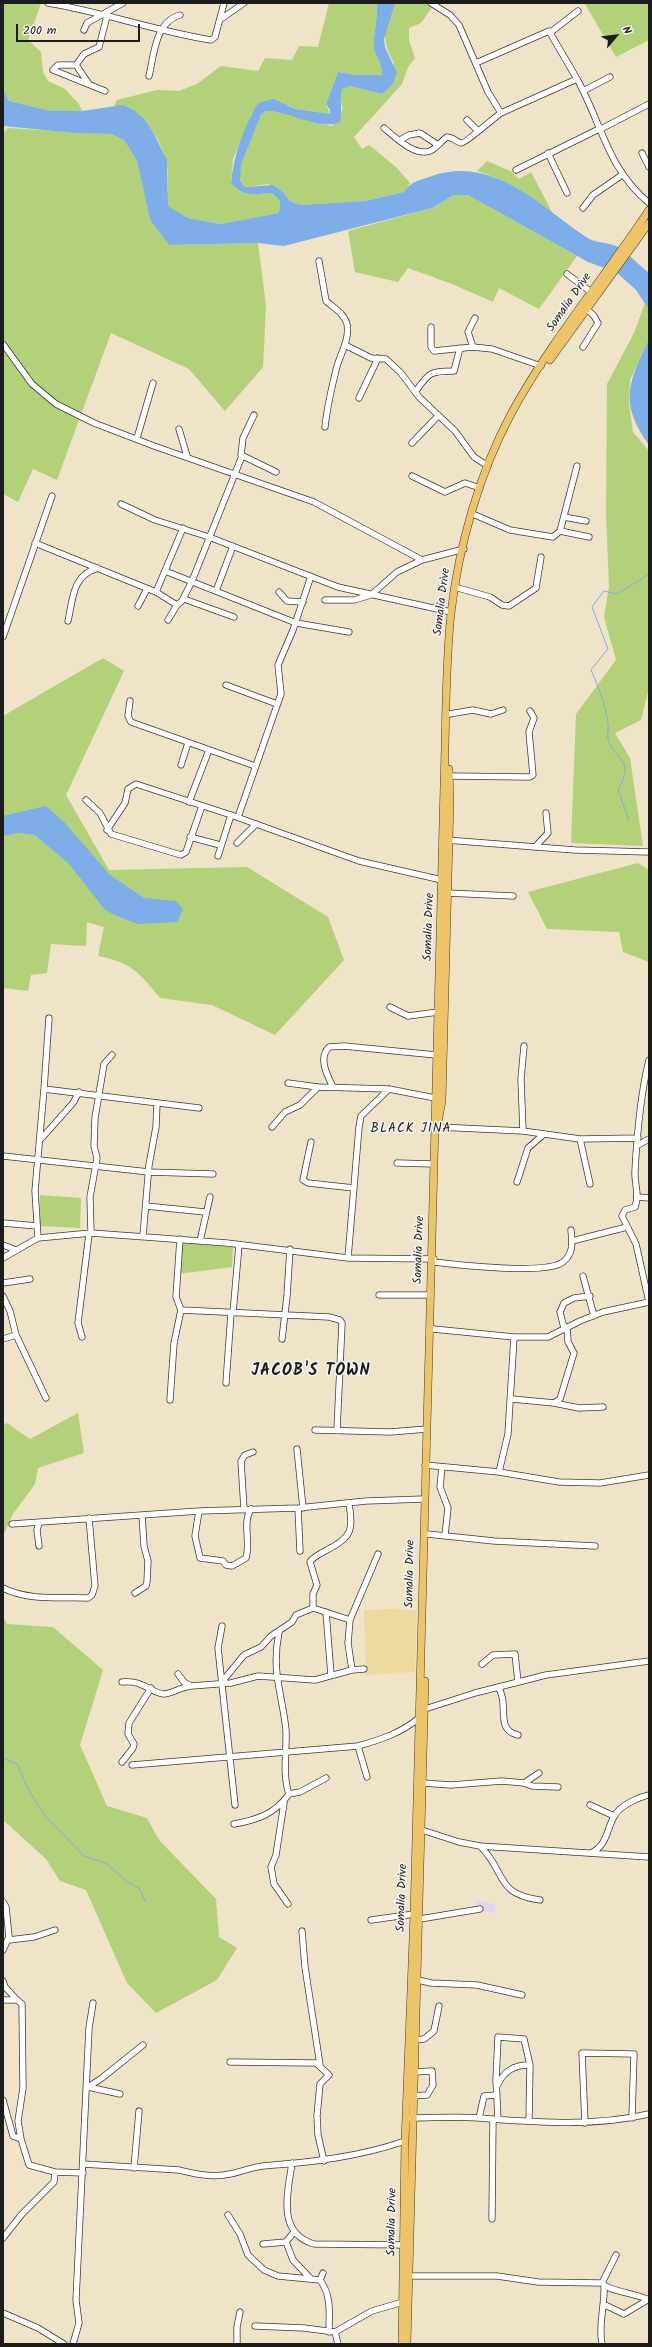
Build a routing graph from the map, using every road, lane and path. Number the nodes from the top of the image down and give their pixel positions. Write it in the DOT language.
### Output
graph roads {
  1 [pos="48,3"];
  2 [pos="123,3"];
  3 [pos="224,3"];
  4 [pos="244,3"];
  5 [pos="431,3"];
  6 [pos="578,10"];
  7 [pos="104,15"];
  8 [pos="180,15"];
  9 [pos="221,19"];
  10 [pos="84,30"];
  11 [pos="160,31"];
  12 [pos="551,32"];
  13 [pos="476,63"];
  14 [pos="76,65"];
  15 [pos="149,76"];
  16 [pos="610,77"];
  17 [pos="577,79"];
  18 [pos="89,84"];
  19 [pos="105,91"];
  20 [pos="583,91"];
  21 [pos="649,104"];
  22 [pos="501,113"];
  23 [pos="467,120"];
  24 [pos="384,128"];
  25 [pos="599,129"];
  26 [pos="477,130"];
  27 [pos="400,140"];
  28 [pos="438,145"];
  29 [pos="548,153"];
  30 [pos="642,153"];
  31 [pos="649,167"];
  32 [pos="516,170"];
  33 [pos="622,175"];
  34 [pos="567,193"];
  35 [pos="649,203"];
  36 [pos="583,208"];
  37 [pos="649,210"];
  38 [pos="649,223"];
  39 [pos="627,247"];
  40 [pos="319,261"];
  41 [pos="567,274"];
  42 [pos="607,276"];
  43 [pos="591,292"];
  44 [pos="587,309"];
  45 [pos="475,318"];
  46 [pos="431,327"];
  47 [pos="3,344"];
  48 [pos="345,345"];
  49 [pos="583,347"];
  50 [pos="460,348"];
  51 [pos="473,348"];
  52 [pos="378,358"];
  53 [pos="541,366"];
  54 [pos="153,383"];
  55 [pos="416,391"];
  56 [pos="359,398"];
  57 [pos="254,415"];
  58 [pos="438,416"];
  59 [pos="325,427"];
  60 [pos="179,429"];
  61 [pos="137,438"];
  62 [pos="412,442"];
  63 [pos="187,456"];
  64 [pos="242,456"];
  65 [pos="488,466"];
  66 [pos="577,466"];
  67 [pos="276,472"];
  68 [pos="234,474"];
  69 [pos="412,476"];
  70 [pos="480,488"];
  71 [pos="52,496"];
  72 [pos="121,504"];
  73 [pos="475,515"];
  74 [pos="564,518"];
  75 [pos="586,521"];
  76 [pos="182,528"];
  77 [pos="560,531"];
  78 [pos="209,537"];
  79 [pos="589,537"];
  80 [pos="35,543"];
  81 [pos="233,546"];
  82 [pos="463,549"];
  83 [pos="541,557"];
  84 [pos="422,560"];
  85 [pos="98,568"];
  86 [pos="165,571"];
  87 [pos="311,576"];
  88 [pos="192,581"];
  89 [pos="458,588"];
  90 [pos="147,589"];
  91 [pos="216,591"];
  92 [pos="156,592"];
  93 [pos="279,592"];
  94 [pos="371,595"];
  95 [pos="184,599"];
  96 [pos="325,600"];
  97 [pos="303,602"];
  98 [pos="177,605"];
  99 [pos="138,606"];
  100 [pos="451,612"];
  101 [pos="234,617"];
  102 [pos="168,620"];
  103 [pos="68,621"];
  104 [pos="296,623"];
  105 [pos="350,632"];
  106 [pos="3,637"];
  107 [pos="226,685"];
  108 [pos="130,701"];
  109 [pos="277,704"];
  110 [pos="503,710"];
  111 [pos="530,711"];
  112 [pos="449,714"];
  113 [pos="188,743"];
  114 [pos="209,750"];
  115 [pos="180,765"];
  116 [pos="255,766"];
  117 [pos="449,776"];
  118 [pos="86,800"];
  119 [pos="189,802"];
  120 [pos="202,806"];
  121 [pos="546,813"];
  122 [pos="231,815"];
  123 [pos="238,817"];
  124 [pos="256,824"];
  125 [pos="108,830"];
  126 [pos="190,836"];
  127 [pos="446,840"];
  128 [pos="237,843"];
  129 [pos="220,845"];
  130 [pos="535,847"];
  131 [pos="649,852"];
  132 [pos="218,856"];
  133 [pos="442,880"];
  134 [pos="447,893"];
  135 [pos="513,896"];
  136 [pos="390,1007"];
  137 [pos="438,1012"];
  138 [pos="48,1018"];
  139 [pos="524,1046"];
  140 [pos="112,1055"];
  141 [pos="436,1055"];
  142 [pos="649,1060"];
  143 [pos="288,1084"];
  144 [pos="318,1087"];
  145 [pos="333,1087"];
  146 [pos="44,1089"];
  147 [pos="389,1089"];
  148 [pos="79,1092"];
  149 [pos="98,1096"];
  150 [pos="435,1098"];
  151 [pos="157,1104"];
  152 [pos="199,1108"];
  153 [pos="41,1126"];
  154 [pos="52,1127"];
  155 [pos="272,1127"];
  156 [pos="438,1127"];
  157 [pos="523,1131"];
  158 [pos="544,1134"];
  159 [pos="638,1138"];
  160 [pos="580,1139"];
  161 [pos="648,1140"];
  162 [pos="40,1141"];
  163 [pos="311,1142"];
  164 [pos="638,1145"];
  165 [pos="3,1156"];
  166 [pos="37,1159"];
  167 [pos="397,1163"];
  168 [pos="434,1164"];
  169 [pos="96,1165"];
  170 [pos="149,1172"];
  171 [pos="213,1174"];
  172 [pos="518,1182"];
  173 [pos="590,1184"];
  174 [pos="354,1188"];
  175 [pos="210,1197"];
  176 [pos="638,1197"];
  177 [pos="649,1198"];
  178 [pos="146,1206"];
  179 [pos="205,1212"];
  180 [pos="3,1223"];
  181 [pos="37,1226"];
  182 [pos="627,1227"];
  183 [pos="571,1230"];
  184 [pos="90,1233"];
  185 [pos="143,1236"];
  186 [pos="38,1238"];
  187 [pos="180,1239"];
  188 [pos="200,1241"];
  189 [pos="572,1242"];
  190 [pos="239,1245"];
  191 [pos="4,1246"];
  192 [pos="16,1250"];
  193 [pos="290,1250"];
  194 [pos="3,1258"];
  195 [pos="348,1258"];
  196 [pos="433,1260"];
  197 [pos="583,1276"];
  198 [pos="30,1279"];
  199 [pos="3,1283"];
  200 [pos="380,1295"];
  201 [pos="430,1295"];
  202 [pos="3,1296"];
  203 [pos="590,1296"];
  204 [pos="181,1310"];
  205 [pos="232,1313"];
  206 [pos="284,1315"];
  207 [pos="594,1316"];
  208 [pos="566,1328"];
  209 [pos="433,1329"];
  210 [pos="16,1335"];
  211 [pos="82,1337"];
  212 [pos="514,1337"];
  213 [pos="282,1338"];
  214 [pos="3,1339"];
  215 [pos="226,1383"];
  216 [pos="46,1398"];
  217 [pos="512,1399"];
  218 [pos="170,1400"];
  219 [pos="554,1403"];
  220 [pos="603,1407"];
  221 [pos="427,1429"];
  222 [pos="316,1430"];
  223 [pos="336,1430"];
  224 [pos="297,1449"];
  225 [pos="253,1452"];
  226 [pos="427,1465"];
  227 [pos="442,1467"];
  228 [pos="499,1472"];
  229 [pos="649,1475"];
  230 [pos="424,1499"];
  231 [pos="349,1504"];
  232 [pos="300,1508"];
  233 [pos="244,1509"];
  234 [pos="251,1509"];
  235 [pos="199,1511"];
  236 [pos="142,1515"];
  237 [pos="89,1518"];
  238 [pos="39,1523"];
  239 [pos="12,1524"];
  240 [pos="427,1534"];
  241 [pos="445,1535"];
  242 [pos="39,1546"];
  243 [pos="595,1546"];
  244 [pos="300,1550"];
  245 [pos="378,1554"];
  246 [pos="3,1588"];
  247 [pos="135,1593"];
  248 [pos="313,1608"];
  249 [pos="326,1612"];
  250 [pos="350,1620"];
  251 [pos="222,1626"];
  252 [pos="279,1632"];
  253 [pos="649,1662"];
  254 [pos="482,1664"];
  255 [pos="364,1669"];
  256 [pos="352,1670"];
  257 [pos="178,1674"];
  258 [pos="331,1675"];
  259 [pos="276,1678"];
  260 [pos="122,1682"];
  261 [pos="518,1682"];
  262 [pos="221,1683"];
  263 [pos="191,1686"];
  264 [pos="498,1687"];
  265 [pos="151,1688"];
  266 [pos="425,1709"];
  267 [pos="419,1718"];
  268 [pos="518,1735"];
  269 [pos="358,1746"];
  270 [pos="287,1750"];
  271 [pos="231,1756"];
  272 [pos="122,1762"];
  273 [pos="132,1765"];
  274 [pos="539,1773"];
  275 [pos="367,1777"];
  276 [pos="326,1778"];
  277 [pos="423,1783"];
  278 [pos="524,1783"];
  279 [pos="558,1787"];
  280 [pos="289,1794"];
  281 [pos="649,1795"];
  282 [pos="284,1803"];
  283 [pos="235,1804"];
  284 [pos="590,1805"];
  285 [pos="614,1816"];
  286 [pos="234,1824"];
  287 [pos="422,1830"];
  288 [pos="480,1846"];
  289 [pos="591,1854"];
  290 [pos="649,1857"];
  291 [pos="540,1900"];
  292 [pos="3,1902"];
  293 [pos="288,1904"];
  294 [pos="480,1909"];
  295 [pos="417,1917"];
  296 [pos="371,1920"];
  297 [pos="55,1930"];
  298 [pos="302,1931"];
  299 [pos="9,1940"];
  300 [pos="3,1950"];
  301 [pos="418,1980"];
  302 [pos="3,1981"];
  303 [pos="522,1995"];
  304 [pos="3,2000"];
  305 [pos="18,2000"];
  306 [pos="93,2003"];
  307 [pos="439,2006"];
  308 [pos="415,2040"];
  309 [pos="143,2045"];
  310 [pos="230,2062"];
  311 [pos="530,2065"];
  312 [pos="320,2066"];
  313 [pos="414,2072"];
  314 [pos="88,2087"];
  315 [pos="496,2088"];
  316 [pos="120,2094"];
  317 [pos="497,2095"];
  318 [pos="410,2096"];
  319 [pos="3,2100"];
  320 [pos="138,2111"];
  321 [pos="649,2114"];
  322 [pos="410,2118"];
  323 [pos="479,2118"];
  324 [pos="632,2118"];
  325 [pos="495,2119"];
  326 [pos="530,2120"];
  327 [pos="586,2123"];
  328 [pos="21,2139"];
  329 [pos="405,2141"];
  330 [pos="324,2161"];
  331 [pos="292,2163"];
  332 [pos="83,2164"];
  333 [pos="134,2168"];
  334 [pos="55,2172"];
  335 [pos="83,2173"];
  336 [pos="228,2215"];
  337 [pos="492,2219"];
  338 [pos="294,2232"];
  339 [pos="3,2238"];
  340 [pos="286,2242"];
  341 [pos="263,2244"];
  342 [pos="404,2245"];
  343 [pos="616,2255"];
  344 [pos="323,2274"];
  345 [pos="406,2276"];
  346 [pos="310,2278"];
  347 [pos="320,2280"];
  348 [pos="603,2284"];
  349 [pos="649,2299"];
  350 [pos="403,2302"];
  351 [pos="605,2305"];
  352 [pos="240,2312"];
  353 [pos="3,2313"];
  354 [pos="255,2326"];
  355 [pos="329,2332"];
  356 [pos="335,2332"];
  357 [pos="64,2344"];
  358 [pos="73,2344"];
  359 [pos="237,2344"];
  360 [pos="338,2344"];
  361 [pos="402,2344"];
  362 [pos="407,2344"];
  363 [pos="602,2344"];
  1 -- 7 [label="street"];
  2 -- 7 [label="street"];
  3 -- 9 [label="street"];
  4 -- 9 [label="street"];
  5 -- 13 [label="street"];
  6 -- 12 [label="street"];
  7 -- 10 [label="street"];
  7 -- 11 [label="street"];
  7 -- 14 [label="street"];
  8 -- 11 [label="street"];
  9 -- 11 [label="street"];
  11 -- 15 [label="street"];
  12 -- 13 [label="street"];
  12 -- 17 [label="street"];
  13 -- 22 [label="street"];
  14 -- 18 [label="street"];
  14 -- 18 [label="street"];
  16 -- 20 [label="street"];
  17 -- 20 [label="street"];
  17 -- 22 [label="street"];
  18 -- 19 [label="street"];
  20 -- 25 [label="street"];
  21 -- 25 [label="street"];
  22 -- 26 [label="street"];
  23 -- 26 [label="street"];
  24 -- 27 [label="street"];
  25 -- 29 [label="street"];
  25 -- 33 [label="street"];
  26 -- 28 [label="street"];
  27 -- 28 [label="street"];
  27 -- 28 [label="street"];
  29 -- 32 [label="street"];
  29 -- 34 [label="street"];
  30 -- 31 [label="street"];
  33 -- 35 [label="street"];
  33 -- 36 [label="street"];
  37 -- 39 [label="main road, Somalia Drive"];
  38 -- 39 [label="main road, Somalia Drive"];
  39 -- 42 [label="main road, Somalia Drive"];
  40 -- 48 [label="street"];
  41 -- 43 [label="street"];
  42 -- 43 [label="main road, Somalia Drive"];
  42 -- 44 [label="main road, Somalia Drive"];
  43 -- 53 [label="main road, Somalia Drive"];
  44 -- 49 [label="street"];
  44 -- 73 [label="main road, Somalia Drive"];
  45 -- 51 [label="street"];
  46 -- 50 [label="street"];
  47 -- 61 [label="street"];
  48 -- 52 [label="street"];
  48 -- 59 [label="street"];
  50 -- 51 [label="street"];
  50 -- 55 [label="street"];
  51 -- 53 [label="street"];
  52 -- 55 [label="street"];
  52 -- 56 [label="street"];
  53 -- 65 [label="main road, Somalia Drive"];
  54 -- 61 [label="street"];
  55 -- 58 [label="street"];
  57 -- 64 [label="street"];
  58 -- 62 [label="street"];
  58 -- 65 [label="street"];
  60 -- 63 [label="street"];
  61 -- 63 [label="street"];
  63 -- 68 [label="street"];
  64 -- 67 [label="street"];
  64 -- 68 [label="street"];
  65 -- 70 [label="main road, Somalia Drive"];
  66 -- 74 [label="street"];
  68 -- 78 [label="street"];
  68 -- 84 [label="street"];
  69 -- 70 [label="street"];
  70 -- 82 [label="main road, Somalia Drive"];
  71 -- 80 [label="street"];
  72 -- 76 [label="street"];
  73 -- 77 [label="street"];
  73 -- 82 [label="main road, Somalia Drive"];
  74 -- 75 [label="street"];
  74 -- 77 [label="street"];
  76 -- 78 [label="street"];
  76 -- 86 [label="street"];
  77 -- 79 [label="street"];
  78 -- 81 [label="street"];
  78 -- 88 [label="street"];
  80 -- 85 [label="street"];
  80 -- 106 [label="street"];
  81 -- 87 [label="street"];
  81 -- 91 [label="street"];
  82 -- 84 [label="street"];
  82 -- 89 [label="main road, Somalia Drive"];
  82 -- 100 [label="main road, Somalia Drive"];
  83 -- 89 [label="street"];
  84 -- 94 [label="street"];
  85 -- 90 [label="street"];
  85 -- 103 [label="street"];
  86 -- 88 [label="street"];
  86 -- 92 [label="street"];
  87 -- 94 [label="street"];
  87 -- 97 [label="street"];
  88 -- 91 [label="street"];
  88 -- 95 [label="street"];
  89 -- 112 [label="main road, Somalia Drive"];
  90 -- 92 [label="street"];
  90 -- 99 [label="street"];
  91 -- 104 [label="street"];
  92 -- 98 [label="street"];
  93 -- 97 [label="street"];
  94 -- 96 [label="street"];
  94 -- 100 [label="street"];
  95 -- 98 [label="street"];
  95 -- 101 [label="street"];
  97 -- 104 [label="street"];
  98 -- 102 [label="street"];
  100 -- 127 [label="main road, Somalia Drive"];
  104 -- 105 [label="street"];
  104 -- 109 [label="street"];
  107 -- 109 [label="street"];
  108 -- 113 [label="street"];
  109 -- 116 [label="street"];
  110 -- 112 [label="street"];
  111 -- 117 [label="street"];
  112 -- 117 [label="main road, Somalia Drive"];
  113 -- 114 [label="street"];
  113 -- 115 [label="street"];
  114 -- 116 [label="street"];
  114 -- 119 [label="street"];
  116 -- 123 [label="street"];
  117 -- 127 [label="main road, Somalia Drive"];
  118 -- 125 [label="street"];
  119 -- 120 [label="street"];
  119 -- 125 [label="street"];
  120 -- 122 [label="street"];
  120 -- 126 [label="street"];
  121 -- 130 [label="street"];
  122 -- 123 [label="street"];
  122 -- 129 [label="street"];
  123 -- 124 [label="street"];
  124 -- 128 [label="street"];
  124 -- 133 [label="street"];
  125 -- 126 [label="street"];
  126 -- 129 [label="street"];
  127 -- 130 [label="street"];
  127 -- 133 [label="main road, Somalia Drive"];
  127 -- 134 [label="main road, Somalia Drive"];
  129 -- 132 [label="street"];
  130 -- 131 [label="street"];
  133 -- 137 [label="main road, Somalia Drive"];
  134 -- 135 [label="street"];
  134 -- 156 [label="main road, Somalia Drive"];
  136 -- 137 [label="street"];
  137 -- 141 [label="main road, Somalia Drive"];
  138 -- 146 [label="street"];
  139 -- 157 [label="street"];
  140 -- 149 [label="street"];
  141 -- 145 [label="street"];
  141 -- 150 [label="main road, Somalia Drive"];
  142 -- 159 [label="street"];
  143 -- 144 [label="street"];
  144 -- 145 [label="street"];
  144 -- 155 [label="street"];
  145 -- 147 [label="street"];
  146 -- 148 [label="street"];
  146 -- 153 [label="street"];
  147 -- 150 [label="street"];
  147 -- 174 [label="street"];
  148 -- 149 [label="street"];
  148 -- 154 [label="street"];
  149 -- 151 [label="street"];
  149 -- 169 [label="street"];
  150 -- 168 [label="main road, Somalia Drive"];
  151 -- 152 [label="street"];
  151 -- 170 [label="street"];
  153 -- 154 [label="street"];
  153 -- 162 [label="street"];
  154 -- 162 [label="street"];
  156 -- 157 [label="street"];
  156 -- 196 [label="main road, Somalia Drive"];
  157 -- 158 [label="street"];
  158 -- 160 [label="street"];
  158 -- 172 [label="street"];
  159 -- 160 [label="street"];
  159 -- 164 [label="street"];
  160 -- 173 [label="street"];
  161 -- 164 [label="street"];
  162 -- 166 [label="street"];
  163 -- 174 [label="street"];
  164 -- 176 [label="street"];
  165 -- 166 [label="street"];
  166 -- 169 [label="street"];
  166 -- 181 [label="street"];
  167 -- 168 [label="street"];
  168 -- 196 [label="main road, Somalia Drive"];
  169 -- 170 [label="street"];
  169 -- 184 [label="street"];
  170 -- 171 [label="street"];
  170 -- 178 [label="street"];
  174 -- 195 [label="street"];
  175 -- 179 [label="street"];
  176 -- 177 [label="street"];
  176 -- 182 [label="street"];
  178 -- 179 [label="street"];
  178 -- 185 [label="street"];
  179 -- 188 [label="street"];
  180 -- 181 [label="street"];
  181 -- 186 [label="street"];
  182 -- 189 [label="street"];
  182 -- 207 [label="street"];
  183 -- 189 [label="street"];
  184 -- 185 [label="street"];
  184 -- 186 [label="street"];
  184 -- 211 [label="street"];
  185 -- 187 [label="street"];
  186 -- 192 [label="street"];
  187 -- 188 [label="street"];
  187 -- 204 [label="street"];
  188 -- 190 [label="street"];
  189 -- 196 [label="street"];
  190 -- 193 [label="street"];
  190 -- 205 [label="street"];
  191 -- 192 [label="street"];
  192 -- 194 [label="street"];
  193 -- 195 [label="street"];
  193 -- 206 [label="street"];
  195 -- 196 [label="street"];
  196 -- 201 [label="main road, Somalia Drive"];
  196 -- 209 [label="main road, Somalia Drive"];
  197 -- 203 [label="street"];
  198 -- 199 [label="street"];
  200 -- 201 [label="street"];
  201 -- 221 [label="main road, Somalia Drive"];
  202 -- 210 [label="street"];
  203 -- 207 [label="street"];
  203 -- 208 [label="street"];
  204 -- 205 [label="street"];
  204 -- 218 [label="street"];
  205 -- 206 [label="street"];
  205 -- 215 [label="street"];
  206 -- 213 [label="street"];
  206 -- 223 [label="street"];
  207 -- 208 [label="street"];
  208 -- 212 [label="street"];
  208 -- 219 [label="street"];
  209 -- 212 [label="street"];
  209 -- 226 [label="main road, Somalia Drive"];
  210 -- 214 [label="street"];
  210 -- 216 [label="street"];
  212 -- 217 [label="street"];
  217 -- 219 [label="street"];
  217 -- 228 [label="street"];
  219 -- 220 [label="street"];
  221 -- 223 [label="street"];
  221 -- 226 [label="main road, Somalia Drive"];
  222 -- 223 [label="street"];
  224 -- 232 [label="street"];
  225 -- 233 [label="street"];
  226 -- 227 [label="street"];
  226 -- 230 [label="main road, Somalia Drive"];
  226 -- 240 [label="main road, Somalia Drive"];
  227 -- 228 [label="street"];
  227 -- 241 [label="street"];
  228 -- 229 [label="street"];
  230 -- 231 [label="street"];
  230 -- 267 [label="main road, Somalia Drive"];
  231 -- 232 [label="street"];
  231 -- 248 [label="street"];
  232 -- 234 [label="street"];
  232 -- 244 [label="street"];
  233 -- 234 [label="street"];
  233 -- 235 [label="street"];
  234 -- 235 [label="street"];
  235 -- 236 [label="street"];
  236 -- 237 [label="street"];
  236 -- 247 [label="street"];
  237 -- 238 [label="street"];
  237 -- 246 [label="street"];
  238 -- 239 [label="street"];
  238 -- 242 [label="street"];
  240 -- 241 [label="street"];
  240 -- 266 [label="main road, Somalia Drive"];
  241 -- 243 [label="street"];
  245 -- 250 [label="street"];
  248 -- 249 [label="street"];
  248 -- 252 [label="street"];
  249 -- 250 [label="street"];
  249 -- 258 [label="street"];
  250 -- 256 [label="street"];
  251 -- 262 [label="street"];
  252 -- 259 [label="street"];
  252 -- 262 [label="street"];
  253 -- 261 [label="street"];
  254 -- 261 [label="street"];
  255 -- 256 [label="street"];
  256 -- 258 [label="street"];
  257 -- 263 [label="street"];
  258 -- 259 [label="street"];
  259 -- 262 [label="street"];
  259 -- 270 [label="street"];
  260 -- 265 [label="street"];
  261 -- 264 [label="street"];
  262 -- 263 [label="street"];
  262 -- 271 [label="street"];
  263 -- 265 [label="street"];
  264 -- 266 [label="street"];
  264 -- 268 [label="street"];
  265 -- 272 [label="street"];
  266 -- 277 [label="main road, Somalia Drive"];
  267 -- 269 [label="street"];
  267 -- 295 [label="main road, Somalia Drive"];
  269 -- 270 [label="street"];
  269 -- 275 [label="street"];
  270 -- 271 [label="street"];
  270 -- 280 [label="street"];
  271 -- 273 [label="street"];
  271 -- 283 [label="street"];
  274 -- 278 [label="street"];
  276 -- 280 [label="street"];
  277 -- 278 [label="street"];
  277 -- 287 [label="main road, Somalia Drive"];
  278 -- 279 [label="street"];
  280 -- 282 [label="street"];
  281 -- 285 [label="street"];
  282 -- 286 [label="street"];
  282 -- 293 [label="street"];
  284 -- 285 [label="street"];
  285 -- 289 [label="street"];
  287 -- 288 [label="street"];
  287 -- 295 [label="main road, Somalia Drive"];
  288 -- 289 [label="street"];
  288 -- 291 [label="street"];
  289 -- 290 [label="street"];
  292 -- 299 [label="street"];
  294 -- 295 [label="street"];
  295 -- 296 [label="street"];
  295 -- 301 [label="main road, Somalia Drive"];
  295 -- 318 [label="main road, Somalia Drive"];
  297 -- 299 [label="street"];
  298 -- 312 [label="street"];
  299 -- 300 [label="street"];
  301 -- 303 [label="street"];
  301 -- 308 [label="main road, Somalia Drive"];
  302 -- 305 [label="street"];
  304 -- 305 [label="street"];
  305 -- 328 [label="street"];
  306 -- 314 [label="street"];
  307 -- 308 [label="street"];
  308 -- 313 [label="main road, Somalia Drive"];
  309 -- 314 [label="street"];
  310 -- 312 [label="street"];
  311 -- 315 [label="street"];
  311 -- 315 [label="street"];
  311 -- 326 [label="street"];
  312 -- 330 [label="street"];
  313 -- 318 [label="main road, Somalia Drive"];
  313 -- 318 [label="street"];
  314 -- 316 [label="street"];
  314 -- 332 [label="street"];
  315 -- 317 [label="street"];
  317 -- 323 [label="street"];
  317 -- 325 [label="street"];
  318 -- 322 [label="main road, Somalia Drive"];
  319 -- 328 [label="street"];
  320 -- 333 [label="street"];
  321 -- 324 [label="street"];
  322 -- 323 [label="street"];
  322 -- 329 [label="main road, Somalia Drive"];
  322 -- 345 [label="main road, Somalia Drive"];
  323 -- 325 [label="street"];
  324 -- 327 [label="street"];
  324 -- 327 [label="street"];
  325 -- 326 [label="street"];
  325 -- 337 [label="street"];
  326 -- 327 [label="street"];
  328 -- 334 [label="street"];
  329 -- 330 [label="street"];
  329 -- 342 [label="main road, Somalia Drive"];
  330 -- 331 [label="street"];
  331 -- 333 [label="street"];
  331 -- 338 [label="street"];
  332 -- 333 [label="street"];
  332 -- 335 [label="street"];
  334 -- 335 [label="street"];
  334 -- 339 [label="street"];
  335 -- 358 [label="street"];
  336 -- 346 [label="street"];
  338 -- 340 [label="street"];
  338 -- 342 [label="street"];
  340 -- 341 [label="street"];
  340 -- 346 [label="street"];
  342 -- 345 [label="main road, Somalia Drive"];
  343 -- 348 [label="street"];
  344 -- 347 [label="street"];
  345 -- 348 [label="street"];
  345 -- 350 [label="main road, Somalia Drive"];
  345 -- 362 [label="main road, Somalia Drive"];
  346 -- 347 [label="street"];
  347 -- 355 [label="street"];
  348 -- 349 [label="street"];
  348 -- 351 [label="street"];
  349 -- 351 [label="street"];
  350 -- 356 [label="street"];
  350 -- 361 [label="main road, Somalia Drive"];
  351 -- 363 [label="street"];
  352 -- 359 [label="street"];
  353 -- 357 [label="street"];
  354 -- 355 [label="street"];
  355 -- 356 [label="street"];
  356 -- 360 [label="street"];
}
